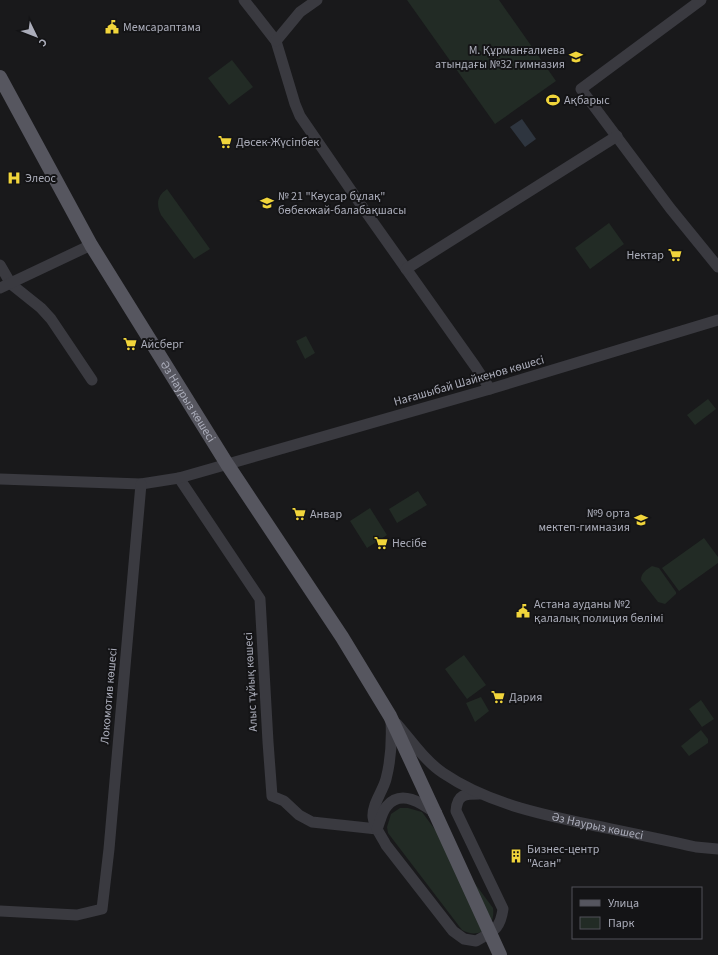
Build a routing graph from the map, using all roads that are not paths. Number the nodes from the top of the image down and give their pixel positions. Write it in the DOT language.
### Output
graph roads {
  1 [pos="244,0"];
  2 [pos="317,0"];
  3 [pos="701,0"];
  4 [pos="276,41"];
  5 [pos="0,77"];
  6 [pos="616,136"];
  7 [pos="91,245"];
  8 [pos="0,266"];
  9 [pos="718,268"];
  10 [pos="406,269"];
  11 [pos="11,284"];
  12 [pos="0,288"];
  13 [pos="718,320"];
  14 [pos="92,380"];
  15 [pos="490,389"];
  16 [pos="227,464"];
  17 [pos="179,478"];
  18 [pos="0,479"];
  19 [pos="141,484"];
  20 [pos="390,716"];
  21 [pos="479,794"];
  22 [pos="435,813"];
  23 [pos="377,829"];
  24 [pos="718,849"];
  25 [pos="0,911"];
  26 [pos="500,955"];
  1 -- 4 [label="street"];
  2 -- 4 [label="street"];
  3 -- 6 [label="street"];
  4 -- 10 [label="street"];
  5 -- 7 [label="main road, Әз Наурыз көшесі"];
  6 -- 9 [label="street"];
  6 -- 10 [label="street"];
  7 -- 11 [label="street"];
  7 -- 16 [label="main road, Әз Наурыз көшесі"];
  8 -- 11 [label="street"];
  10 -- 15 [label="street"];
  11 -- 12 [label="street"];
  11 -- 14 [label="street"];
  13 -- 15 [label="street, Нағашыбай Шайкенов көшесі"];
  15 -- 16 [label="street, Нағашыбай Шайкенов көшесі"];
  16 -- 17 [label="street, Нағашыбай Шайкенов көшесі"];
  16 -- 20 [label="main road, Әз Наурыз көшесі"];
  17 -- 19 [label="street, Нағашыбай Шайкенов көшесі"];
  17 -- 23 [label="street, Алыс тұйық көшесі"];
  18 -- 19 [label="street, Нағашыбай Шайкенов көшесі"];
  19 -- 25 [label="street, Локомотив көшесі"];
  20 -- 21 [label="street, Әз Наурыз көшесі"];
  20 -- 22 [label="main road, Әз Наурыз көшесі"];
  20 -- 23 [label="street"];
  21 -- 23 [label="street"];
  21 -- 24 [label="street, Әз Наурыз көшесі"];
  22 -- 23 [label="street"];
  22 -- 26 [label="main road, Әз Наурыз көшесі, bridge"];
}
